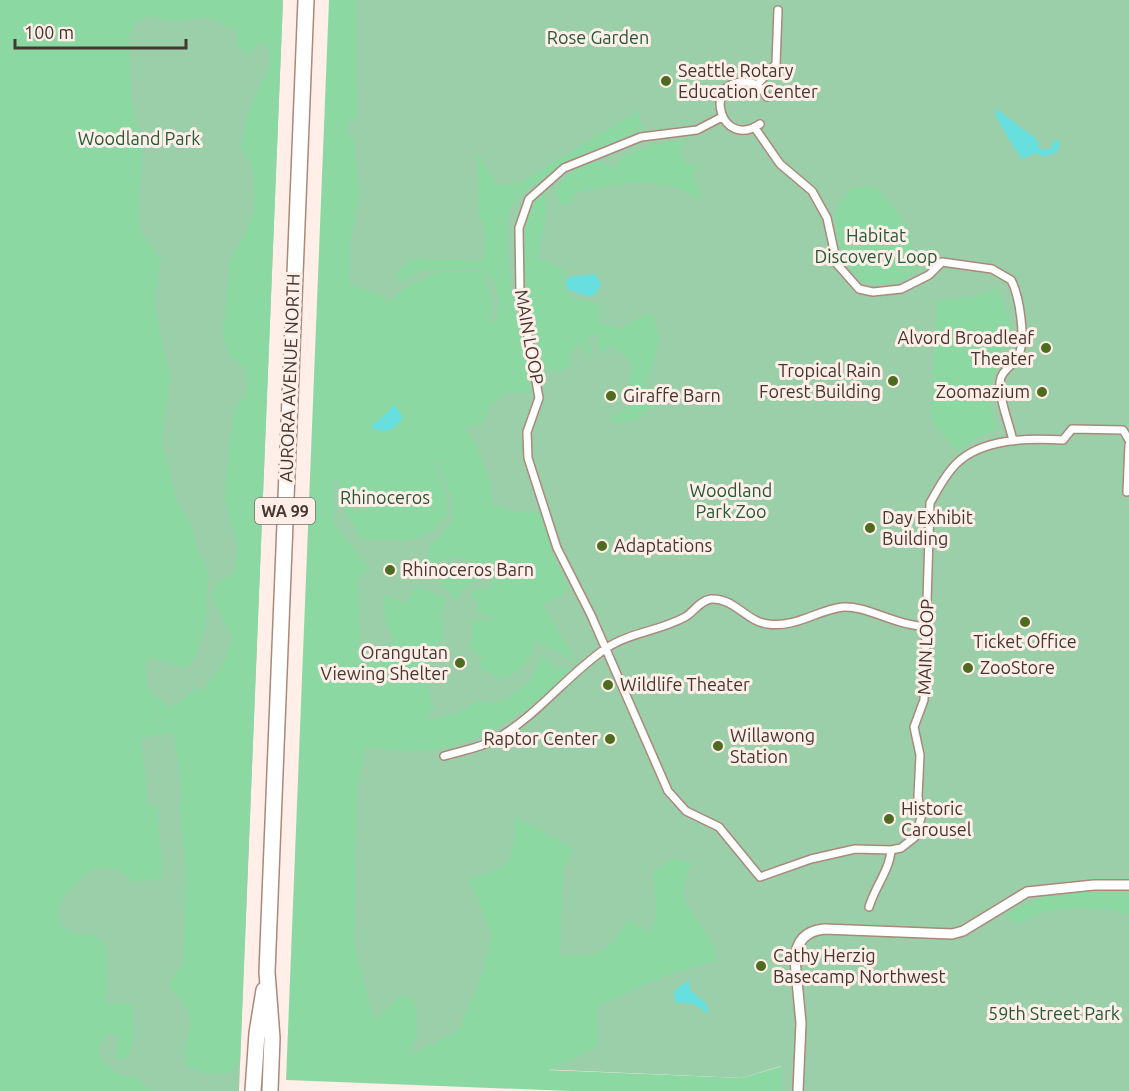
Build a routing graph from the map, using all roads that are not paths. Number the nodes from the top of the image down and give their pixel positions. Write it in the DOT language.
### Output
graph roads {
  1 [pos="306,0"];
  2 [pos="778,10"];
  3 [pos="771,69"];
  4 [pos="765,76"];
  5 [pos="758,85"];
  6 [pos="767,97"];
  7 [pos="722,117"];
  8 [pos="1129,440"];
  9 [pos="1013,441"];
  10 [pos="1129,445"];
  11 [pos="1127,492"];
  12 [pos="927,626"];
  13 [pos="605,649"];
  14 [pos="444,756"];
  15 [pos="891,850"];
  16 [pos="1129,885"];
  17 [pos="869,907"];
  18 [pos="267,972"];
  19 [pos="253,1091"];
  20 [pos="270,1091"];
  21 [pos="798,1091"];
  1 -- 18 [label="highway, AURORA AVENUE NORTH / WA 99"];
  2 -- 3 [label="street"];
  4 -- 5 [label="street"];
  5 -- 6 [label="street"];
  5 -- 7 [label="street"];
  7 -- 9 [label="street"];
  7 -- 13 [label="street, MAIN LOOP"];
  8 -- 9 [label="street, MAIN LOOP"];
  9 -- 12 [label="street, MAIN LOOP"];
  10 -- 11 [label="street"];
  12 -- 13 [label="street"];
  12 -- 15 [label="street, MAIN LOOP"];
  13 -- 14 [label="street"];
  13 -- 15 [label="street, MAIN LOOP"];
  15 -- 17 [label="street"];
  16 -- 21 [label="street"];
  18 -- 19 [label="highway, AURORA AVENUE NORTH / WA 99"];
  18 -- 20 [label="highway, AURORA AVENUE NORTH / WA 99"];
}
